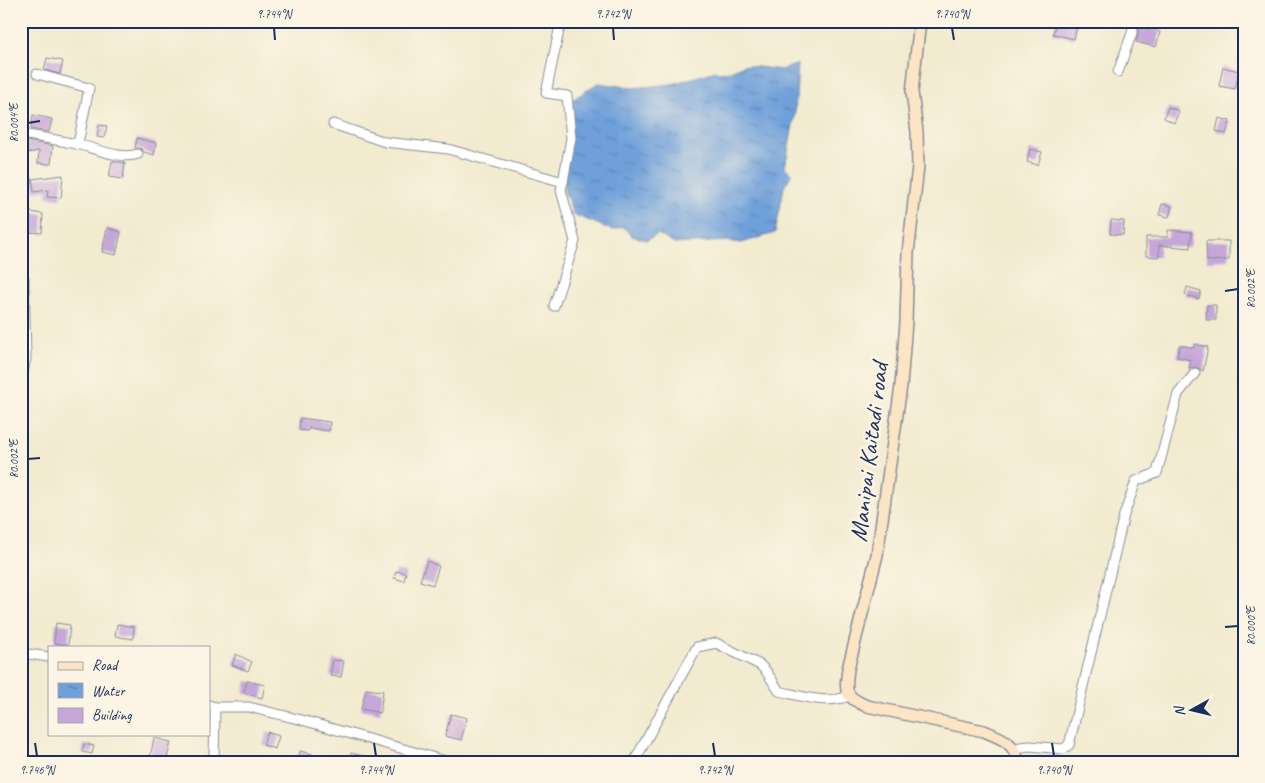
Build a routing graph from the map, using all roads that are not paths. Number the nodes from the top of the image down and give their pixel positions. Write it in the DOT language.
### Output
graph roads {
  1 [pos="561,21"];
  2 [pos="920,21"];
  3 [pos="1134,21"];
  4 [pos="1118,72"];
  5 [pos="37,74"];
  6 [pos="333,124"];
  7 [pos="21,134"];
  8 [pos="78,144"];
  9 [pos="138,154"];
  10 [pos="563,182"];
  11 [pos="21,278"];
  12 [pos="554,306"];
  13 [pos="1195,373"];
  14 [pos="21,382"];
  15 [pos="21,653"];
  16 [pos="48,657"];
  17 [pos="849,696"];
  18 [pos="212,706"];
  19 [pos="1018,757"];
  20 [pos="214,762"];
  21 [pos="448,762"];
  22 [pos="634,762"];
  1 -- 10 [label="street"];
  2 -- 17 [label="main road, Manipai Kaitadi road"];
  3 -- 4 [label="street"];
  5 -- 8 [label="street"];
  6 -- 10 [label="street"];
  7 -- 8 [label="street"];
  8 -- 9 [label="street"];
  10 -- 12 [label="street"];
  11 -- 14 [label="street"];
  13 -- 19 [label="street"];
  15 -- 16 [label="street"];
  17 -- 19 [label="main road"];
  17 -- 22 [label="street"];
  18 -- 20 [label="street"];
  18 -- 21 [label="street"];
}
